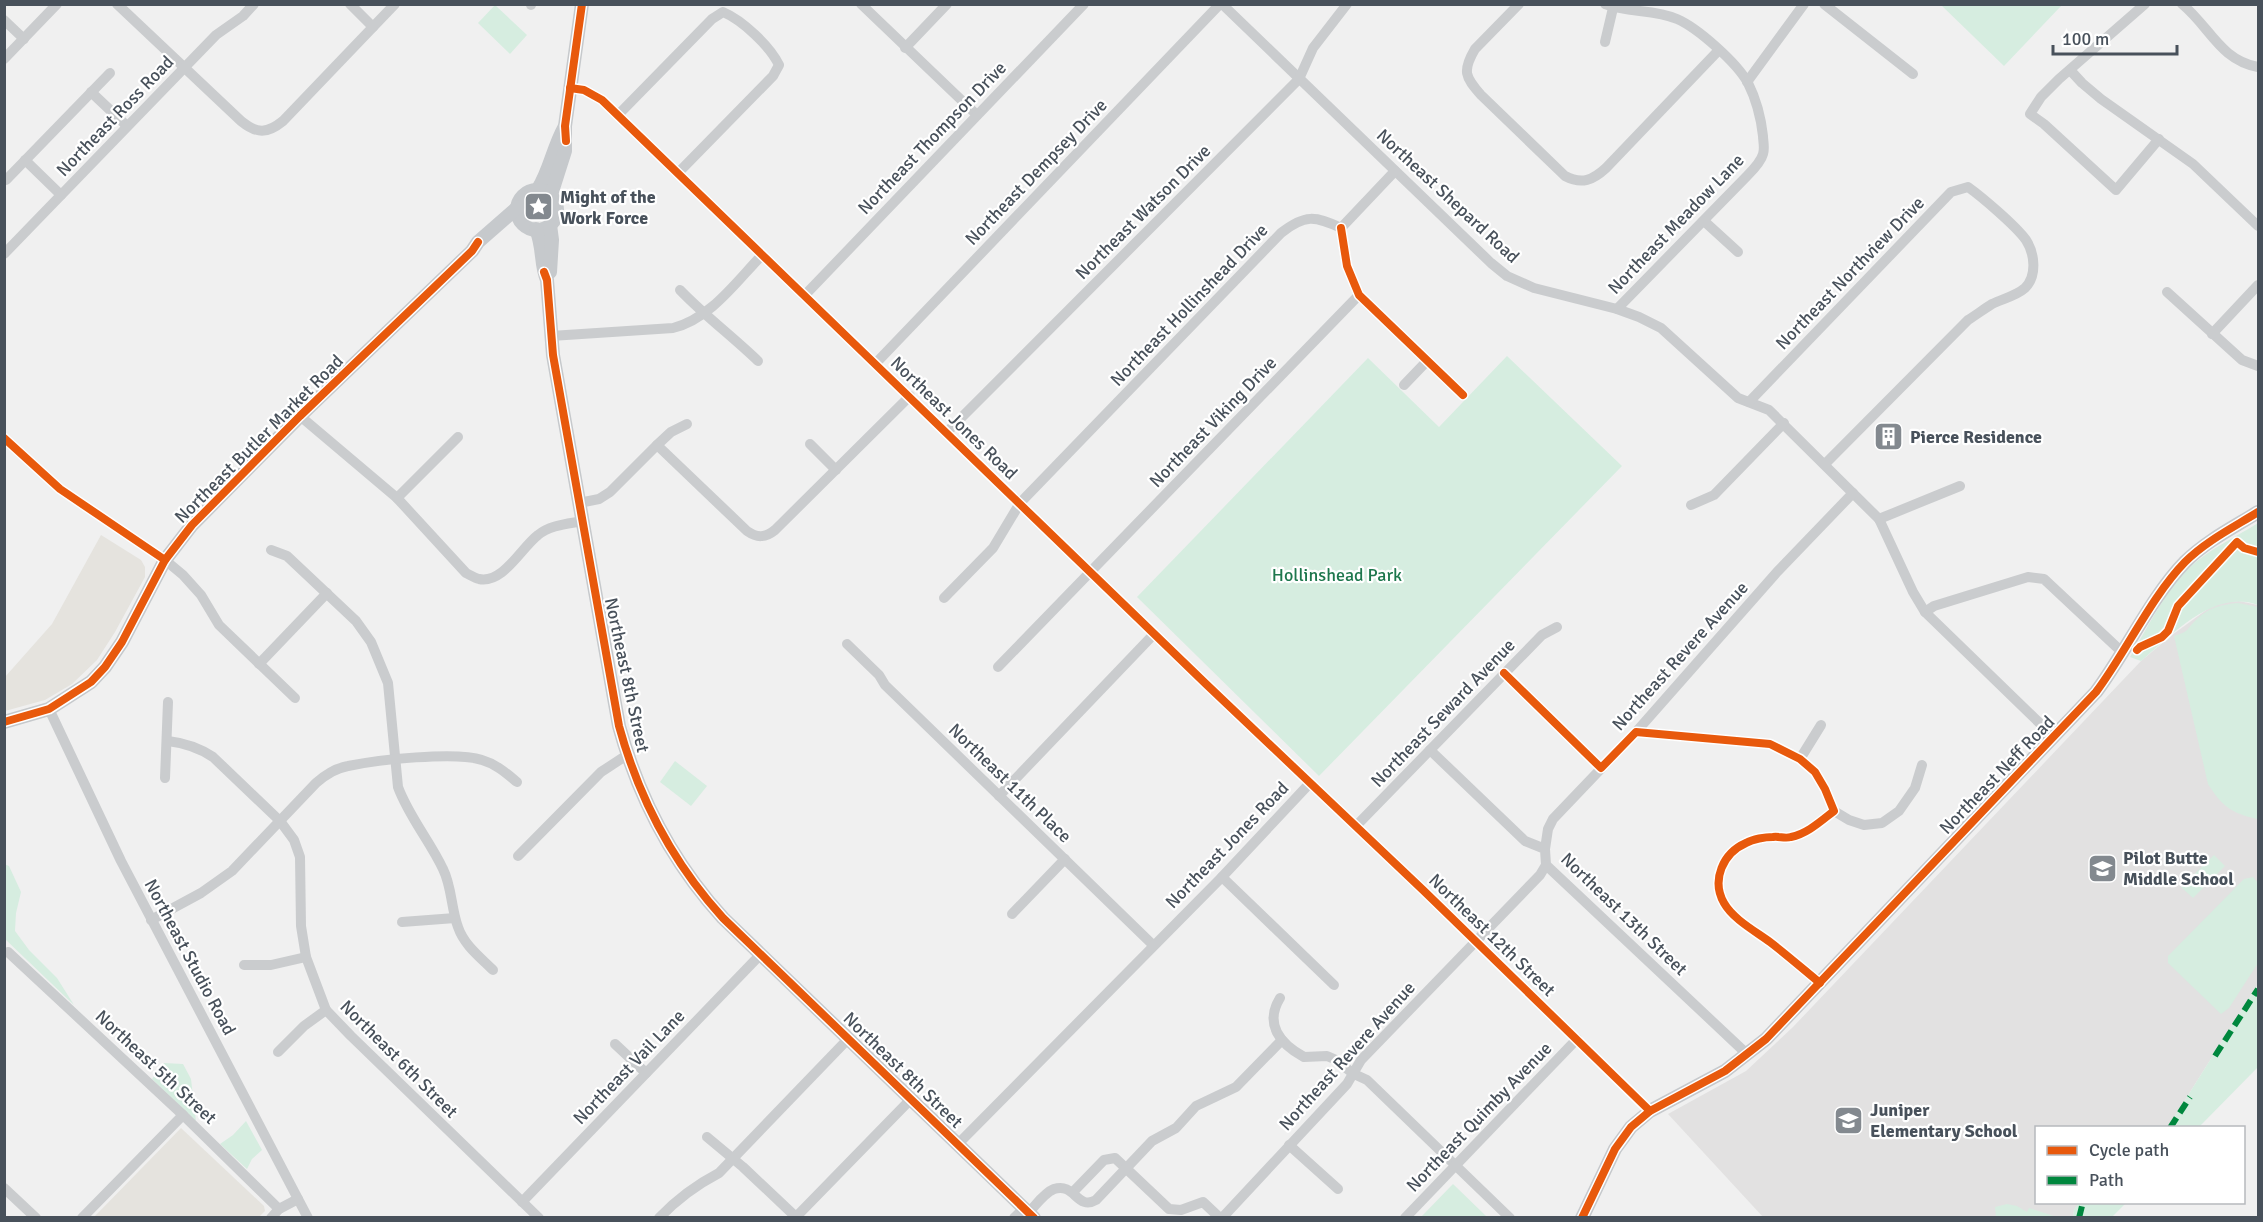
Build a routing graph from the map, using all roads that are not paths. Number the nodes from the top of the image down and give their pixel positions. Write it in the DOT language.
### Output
graph roads {
  1 [pos="57,4"];
  2 [pos="117,4"];
  3 [pos="254,4"];
  4 [pos="350,4"];
  5 [pos="395,4"];
  6 [pos="582,4"];
  7 [pos="861,4"];
  8 [pos="947,4"];
  9 [pos="1084,4"];
  10 [pos="1221,4"];
  11 [pos="1347,4"];
  12 [pos="1519,4"];
  13 [pos="1804,4"];
  14 [pos="1824,4"];
  15 [pos="2145,4"];
  16 [pos="2182,4"];
  17 [pos="1609,6"];
  18 [pos="4,20"];
  19 [pos="373,27"];
  20 [pos="24,39"];
  21 [pos="1605,42"];
  22 [pos="905,48"];
  23 [pos="1719,51"];
  24 [pos="4,59"];
  25 [pos="2259,67"];
  26 [pos="185,68"];
  27 [pos="2070,70"];
  28 [pos="110,73"];
  29 [pos="1913,74"];
  30 [pos="1299,79"];
  31 [pos="1747,82"];
  32 [pos="570,88"];
  33 [pos="91,92"];
  34 [pos="618,115"];
  35 [pos="977,115"];
  36 [pos="127,126"];
  37 [pos="2159,139"];
  38 [pos="25,160"];
  39 [pos="1395,171"];
  40 [pos="678,173"];
  41 [pos="6,180"];
  42 [pos="544,192"];
  43 [pos="61,195"];
  44 [pos="518,207"];
  45 [pos="1704,221"];
  46 [pos="521,222"];
  47 [pos="550,225"];
  48 [pos="2259,226"];
  49 [pos="1341,228"];
  50 [pos="536,230"];
  51 [pos="472,251"];
  52 [pos="1738,252"];
  53 [pos="4,254"];
  54 [pos="762,255"];
  55 [pos="547,280"];
  56 [pos="2259,285"];
  57 [pos="680,290"];
  58 [pos="2167,292"];
  59 [pos="1359,295"];
  60 [pos="804,296"];
  61 [pos="1617,309"];
  62 [pos="704,315"];
  63 [pos="2212,334"];
  64 [pos="551,336"];
  65 [pos="758,361"];
  66 [pos="1427,361"];
  67 [pos="876,363"];
  68 [pos="2259,366"];
  69 [pos="1404,386"];
  70 [pos="1463,395"];
  71 [pos="909,396"];
  72 [pos="1749,402"];
  73 [pos="300,416"];
  74 [pos="1784,423"];
  75 [pos="687,424"];
  76 [pos="947,432"];
  77 [pos="458,437"];
  78 [pos="4,438"];
  79 [pos="810,444"];
  80 [pos="657,445"];
  81 [pos="1825,464"];
  82 [pos="836,470"];
  83 [pos="1960,486"];
  84 [pos="1853,493"];
  85 [pos="397,498"];
  86 [pos="579,503"];
  87 [pos="1020,503"];
  88 [pos="1691,504"];
  89 [pos="2259,512"];
  90 [pos="1879,519"];
  91 [pos="583,521"];
  92 [pos="271,550"];
  93 [pos="165,560"];
  94 [pos="1091,571"];
  95 [pos="327,593"];
  96 [pos="944,598"];
  97 [pos="1925,612"];
  98 [pos="1557,627"];
  99 [pos="1154,634"];
  100 [pos="847,644"];
  101 [pos="2123,653"];
  102 [pos="259,664"];
  103 [pos="998,667"];
  104 [pos="1504,673"];
  105 [pos="295,698"];
  106 [pos="168,702"];
  107 [pos="49,709"];
  108 [pos="4,722"];
  109 [pos="1821,725"];
  110 [pos="1636,732"];
  111 [pos="2054,737"];
  112 [pos="168,741"];
  113 [pos="1430,750"];
  114 [pos="627,755"];
  115 [pos="1800,759"];
  116 [pos="395,760"];
  117 [pos="1922,765"];
  118 [pos="1601,768"];
  119 [pos="165,778"];
  120 [pos="517,782"];
  121 [pos="1310,783"];
  122 [pos="999,796"];
  123 [pos="1834,811"];
  124 [pos="280,821"];
  125 [pos="1356,826"];
  126 [pos="1545,849"];
  127 [pos="518,856"];
  128 [pos="1065,859"];
  129 [pos="1546,865"];
  130 [pos="1222,877"];
  131 [pos="1012,914"];
  132 [pos="455,918"];
  133 [pos="151,920"];
  134 [pos="402,922"];
  135 [pos="1476,942"];
  136 [pos="1153,945"];
  137 [pos="8,952"];
  138 [pos="760,955"];
  139 [pos="306,957"];
  140 [pos="244,965"];
  141 [pos="493,970"];
  142 [pos="1820,983"];
  143 [pos="1334,985"];
  144 [pos="1280,998"];
  145 [pos="326,1010"];
  146 [pos="848,1039"];
  147 [pos="1577,1039"];
  148 [pos="1282,1040"];
  149 [pos="615,1044"];
  150 [pos="278,1052"];
  151 [pos="1748,1055"];
  152 [pos="646,1073"];
  153 [pos="1354,1074"];
  154 [pos="911,1099"];
  155 [pos="1650,1112"];
  156 [pos="183,1115"];
  157 [pos="707,1137"];
  158 [pos="958,1144"];
  159 [pos="1289,1145"];
  160 [pos="733,1159"];
  161 [pos="1455,1165"];
  162 [pos="1127,1170"];
  163 [pos="4,1188"];
  164 [pos="1338,1189"];
  165 [pos="1072,1192"];
  166 [pos="298,1199"];
  167 [pos="522,1202"];
  168 [pos="279,1209"];
  169 [pos="1025,1214"];
  170 [pos="796,1217"];
  171 [pos="36,1218"];
  172 [pos="82,1218"];
  173 [pos="271,1218"];
  174 [pos="308,1218"];
  175 [pos="539,1218"];
  176 [pos="659,1218"];
  177 [pos="1221,1218"];
  178 [pos="1405,1218"];
  179 [pos="1510,1218"];
  180 [pos="1582,1218"];
  1 -- 20 [label="street"];
  2 -- 26 [label="street"];
  3 -- 26 [label="street, Northeast Ross Road"];
  4 -- 19 [label="street"];
  5 -- 19 [label="street"];
  6 -- 32 [label="main road"];
  7 -- 22 [label="street"];
  8 -- 22 [label="street"];
  9 -- 35 [label="street, Northeast Thompson Drive"];
  10 -- 30 [label="street, Northeast Shepard Road"];
  10 -- 67 [label="street, Northeast Dempsey Drive"];
  11 -- 30 [label="street, Northeast Watson Drive"];
  12 -- 23 [label="street"];
  13 -- 31 [label="street"];
  14 -- 29 [label="street"];
  15 -- 27 [label="street"];
  16 -- 25 [label="street"];
  17 -- 21 [label="street"];
  17 -- 23 [label="street, Northeast Meadow Lane"];
  18 -- 20 [label="street"];
  19 -- 26 [label="street"];
  20 -- 24 [label="street"];
  22 -- 35 [label="street"];
  23 -- 31 [label="street, Northeast Meadow Lane"];
  26 -- 36 [label="street, Northeast Ross Road"];
  27 -- 37 [label="street"];
  27 -- 37 [label="street"];
  28 -- 33 [label="street"];
  30 -- 39 [label="street, Northeast Shepard Road"];
  30 -- 76 [label="street, Northeast Watson Drive"];
  31 -- 45 [label="street, Northeast Meadow Lane"];
  32 -- 34 [label="street, Northeast Jones Road"];
  32 -- 42 [label="main road"];
  33 -- 36 [label="street"];
  33 -- 38 [label="street"];
  34 -- 40 [label="street, Northeast Jones Road"];
  34 -- 40 [label="street"];
  35 -- 60 [label="street, Northeast Thompson Drive"];
  36 -- 43 [label="street, Northeast Ross Road"];
  37 -- 48 [label="street"];
  38 -- 41 [label="street"];
  38 -- 43 [label="street"];
  39 -- 49 [label="street"];
  39 -- 61 [label="street, Northeast Shepard Road"];
  40 -- 54 [label="street, Northeast Jones Road"];
  42 -- 44 [label="main road"];
  42 -- 47 [label="main road"];
  43 -- 53 [label="street, Northeast Ross Road"];
  44 -- 46 [label="main road"];
  44 -- 51 [label="main road, Northeast Butler Market Road"];
  45 -- 52 [label="street"];
  45 -- 61 [label="street, Northeast Meadow Lane"];
  46 -- 50 [label="main road"];
  46 -- 51 [label="main road, Northeast Butler Market Road"];
  47 -- 50 [label="main road"];
  47 -- 55 [label="main road, Northeast 8th Street"];
  49 -- 59 [label="street"];
  49 -- 87 [label="street, Northeast Hollinshead Drive"];
  50 -- 55 [label="main road, Northeast 8th Street"];
  51 -- 73 [label="main road, Northeast Butler Market Road"];
  54 -- 60 [label="street, Northeast Jones Road"];
  54 -- 62 [label="street"];
  55 -- 64 [label="main road, Northeast 8th Street"];
  56 -- 63 [label="street"];
  57 -- 62 [label="street"];
  58 -- 63 [label="street"];
  59 -- 66 [label="street"];
  59 -- 94 [label="street, Northeast Viking Drive"];
  60 -- 67 [label="street, Northeast Jones Road"];
  61 -- 72 [label="street, Northeast Shepard Road"];
  62 -- 64 [label="street"];
  62 -- 65 [label="street"];
  63 -- 68 [label="street"];
  64 -- 86 [label="main road, Northeast 8th Street"];
  66 -- 69 [label="street"];
  66 -- 70 [label="street"];
  67 -- 71 [label="street, Northeast Jones Road"];
  71 -- 76 [label="street, Northeast Jones Road"];
  71 -- 82 [label="street"];
  72 -- 74 [label="street, Northeast Shepard Road"];
  72 -- 81 [label="street, Northeast Northview Drive"];
  73 -- 85 [label="street"];
  73 -- 93 [label="main road, Northeast Butler Market Road"];
  74 -- 81 [label="street, Northeast Shepard Road"];
  74 -- 88 [label="street"];
  75 -- 80 [label="street"];
  76 -- 87 [label="street, Northeast Jones Road"];
  77 -- 85 [label="street"];
  78 -- 93 [label="street"];
  79 -- 82 [label="street"];
  80 -- 82 [label="street"];
  80 -- 86 [label="street"];
  81 -- 84 [label="street, Northeast Shepard Road"];
  83 -- 90 [label="street"];
  84 -- 90 [label="street, Northeast Shepard Road"];
  84 -- 110 [label="street, Northeast Revere Avenue"];
  85 -- 91 [label="street"];
  86 -- 91 [label="main road, Northeast 8th Street"];
  87 -- 94 [label="street, Northeast Jones Road"];
  87 -- 96 [label="street, Northeast Hollinshead Drive"];
  89 -- 101 [label="main road, Northeast Neff Road"];
  90 -- 97 [label="street, Northeast Shepard Road"];
  91 -- 114 [label="main road, Northeast 8th Street"];
  92 -- 95 [label="street"];
  93 -- 102 [label="street"];
  93 -- 107 [label="main road, Northeast Butler Market Road"];
  94 -- 99 [label="street, Northeast Jones Road"];
  94 -- 103 [label="street, Northeast Viking Drive"];
  95 -- 102 [label="street"];
  95 -- 116 [label="street"];
  97 -- 101 [label="street"];
  97 -- 111 [label="street, Northeast Shepard Road"];
  98 -- 104 [label="street, Northeast Seward Avenue"];
  99 -- 121 [label="street, Northeast Jones Road"];
  99 -- 122 [label="street"];
  100 -- 122 [label="street, Northeast 11th Place"];
  101 -- 111 [label="main road, Northeast Neff Road"];
  102 -- 105 [label="street"];
  104 -- 113 [label="street, Northeast Seward Avenue"];
  104 -- 118 [label="street"];
  106 -- 112 [label="street"];
  107 -- 108 [label="main road, Northeast Butler Market Road"];
  107 -- 133 [label="street, Northeast Studio Road"];
  109 -- 115 [label="street"];
  110 -- 115 [label="street"];
  110 -- 118 [label="street, Northeast Revere Avenue"];
  111 -- 142 [label="main road, Northeast Neff Road"];
  112 -- 119 [label="street"];
  112 -- 124 [label="street, Northeast 6th Street"];
  113 -- 125 [label="street, Northeast Seward Avenue"];
  113 -- 126 [label="street, Northeast 13th Street"];
  114 -- 127 [label="street"];
  114 -- 138 [label="main road, Northeast 8th Street"];
  115 -- 123 [label="street"];
  116 -- 120 [label="street"];
  116 -- 124 [label="street"];
  116 -- 132 [label="street"];
  117 -- 123 [label="street"];
  118 -- 126 [label="street, Northeast Revere Avenue"];
  121 -- 125 [label="street, Northeast 12th Street"];
  121 -- 130 [label="street, Northeast Jones Road"];
  122 -- 128 [label="street, Northeast 11th Place"];
  123 -- 142 [label="street"];
  124 -- 133 [label="street"];
  124 -- 139 [label="street, Northeast 6th Street"];
  125 -- 135 [label="street, Northeast 12th Street"];
  126 -- 129 [label="street, Northeast 13th Street"];
  128 -- 131 [label="street"];
  128 -- 136 [label="street, Northeast 11th Place"];
  129 -- 135 [label="street, Northeast Revere Avenue"];
  129 -- 151 [label="street, Northeast 13th Street"];
  130 -- 136 [label="street, Northeast Jones Road"];
  130 -- 143 [label="street"];
  132 -- 134 [label="street"];
  132 -- 141 [label="street"];
  133 -- 166 [label="street, Northeast Studio Road"];
  135 -- 147 [label="street, Northeast 12th Street"];
  135 -- 153 [label="street, Northeast Revere Avenue"];
  136 -- 158 [label="street, Northeast Jones Road"];
  137 -- 156 [label="street, Northeast 5th Street"];
  138 -- 146 [label="main road, Northeast 8th Street"];
  138 -- 152 [label="street, Northeast Vail Lane"];
  139 -- 140 [label="street"];
  139 -- 145 [label="street, Northeast 6th Street"];
  142 -- 151 [label="main road, Northeast Neff Road"];
  144 -- 148 [label="street"];
  145 -- 150 [label="street"];
  145 -- 167 [label="street, Northeast 6th Street"];
  146 -- 154 [label="main road, Northeast 8th Street"];
  146 -- 160 [label="street"];
  147 -- 155 [label="street, Northeast 12th Street"];
  147 -- 161 [label="street, Northeast Quimby Avenue"];
  148 -- 153 [label="street"];
  148 -- 162 [label="street"];
  149 -- 152 [label="street"];
  151 -- 155 [label="main road, Northeast Neff Road"];
  152 -- 167 [label="street, Northeast Vail Lane"];
  153 -- 159 [label="street, Northeast Revere Avenue"];
  153 -- 161 [label="street"];
  154 -- 158 [label="main road, Northeast 8th Street"];
  154 -- 170 [label="street"];
  155 -- 180 [label="main road, Northeast Neff Road"];
  156 -- 168 [label="street, Northeast 5th Street"];
  156 -- 172 [label="street"];
  157 -- 160 [label="street"];
  158 -- 169 [label="main road, Northeast 8th Street"];
  159 -- 164 [label="street"];
  159 -- 177 [label="street, Northeast Revere Avenue"];
  160 -- 170 [label="street"];
  160 -- 176 [label="street"];
  161 -- 178 [label="street, Northeast Quimby Avenue"];
  161 -- 179 [label="street"];
  162 -- 165 [label="street"];
  162 -- 165 [label="street"];
  162 -- 177 [label="street"];
  163 -- 171 [label="street"];
  165 -- 169 [label="street"];
  166 -- 168 [label="street"];
  166 -- 174 [label="street, Northeast Studio Road"];
  167 -- 175 [label="street, Northeast 6th Street"];
  168 -- 173 [label="street"];
}
